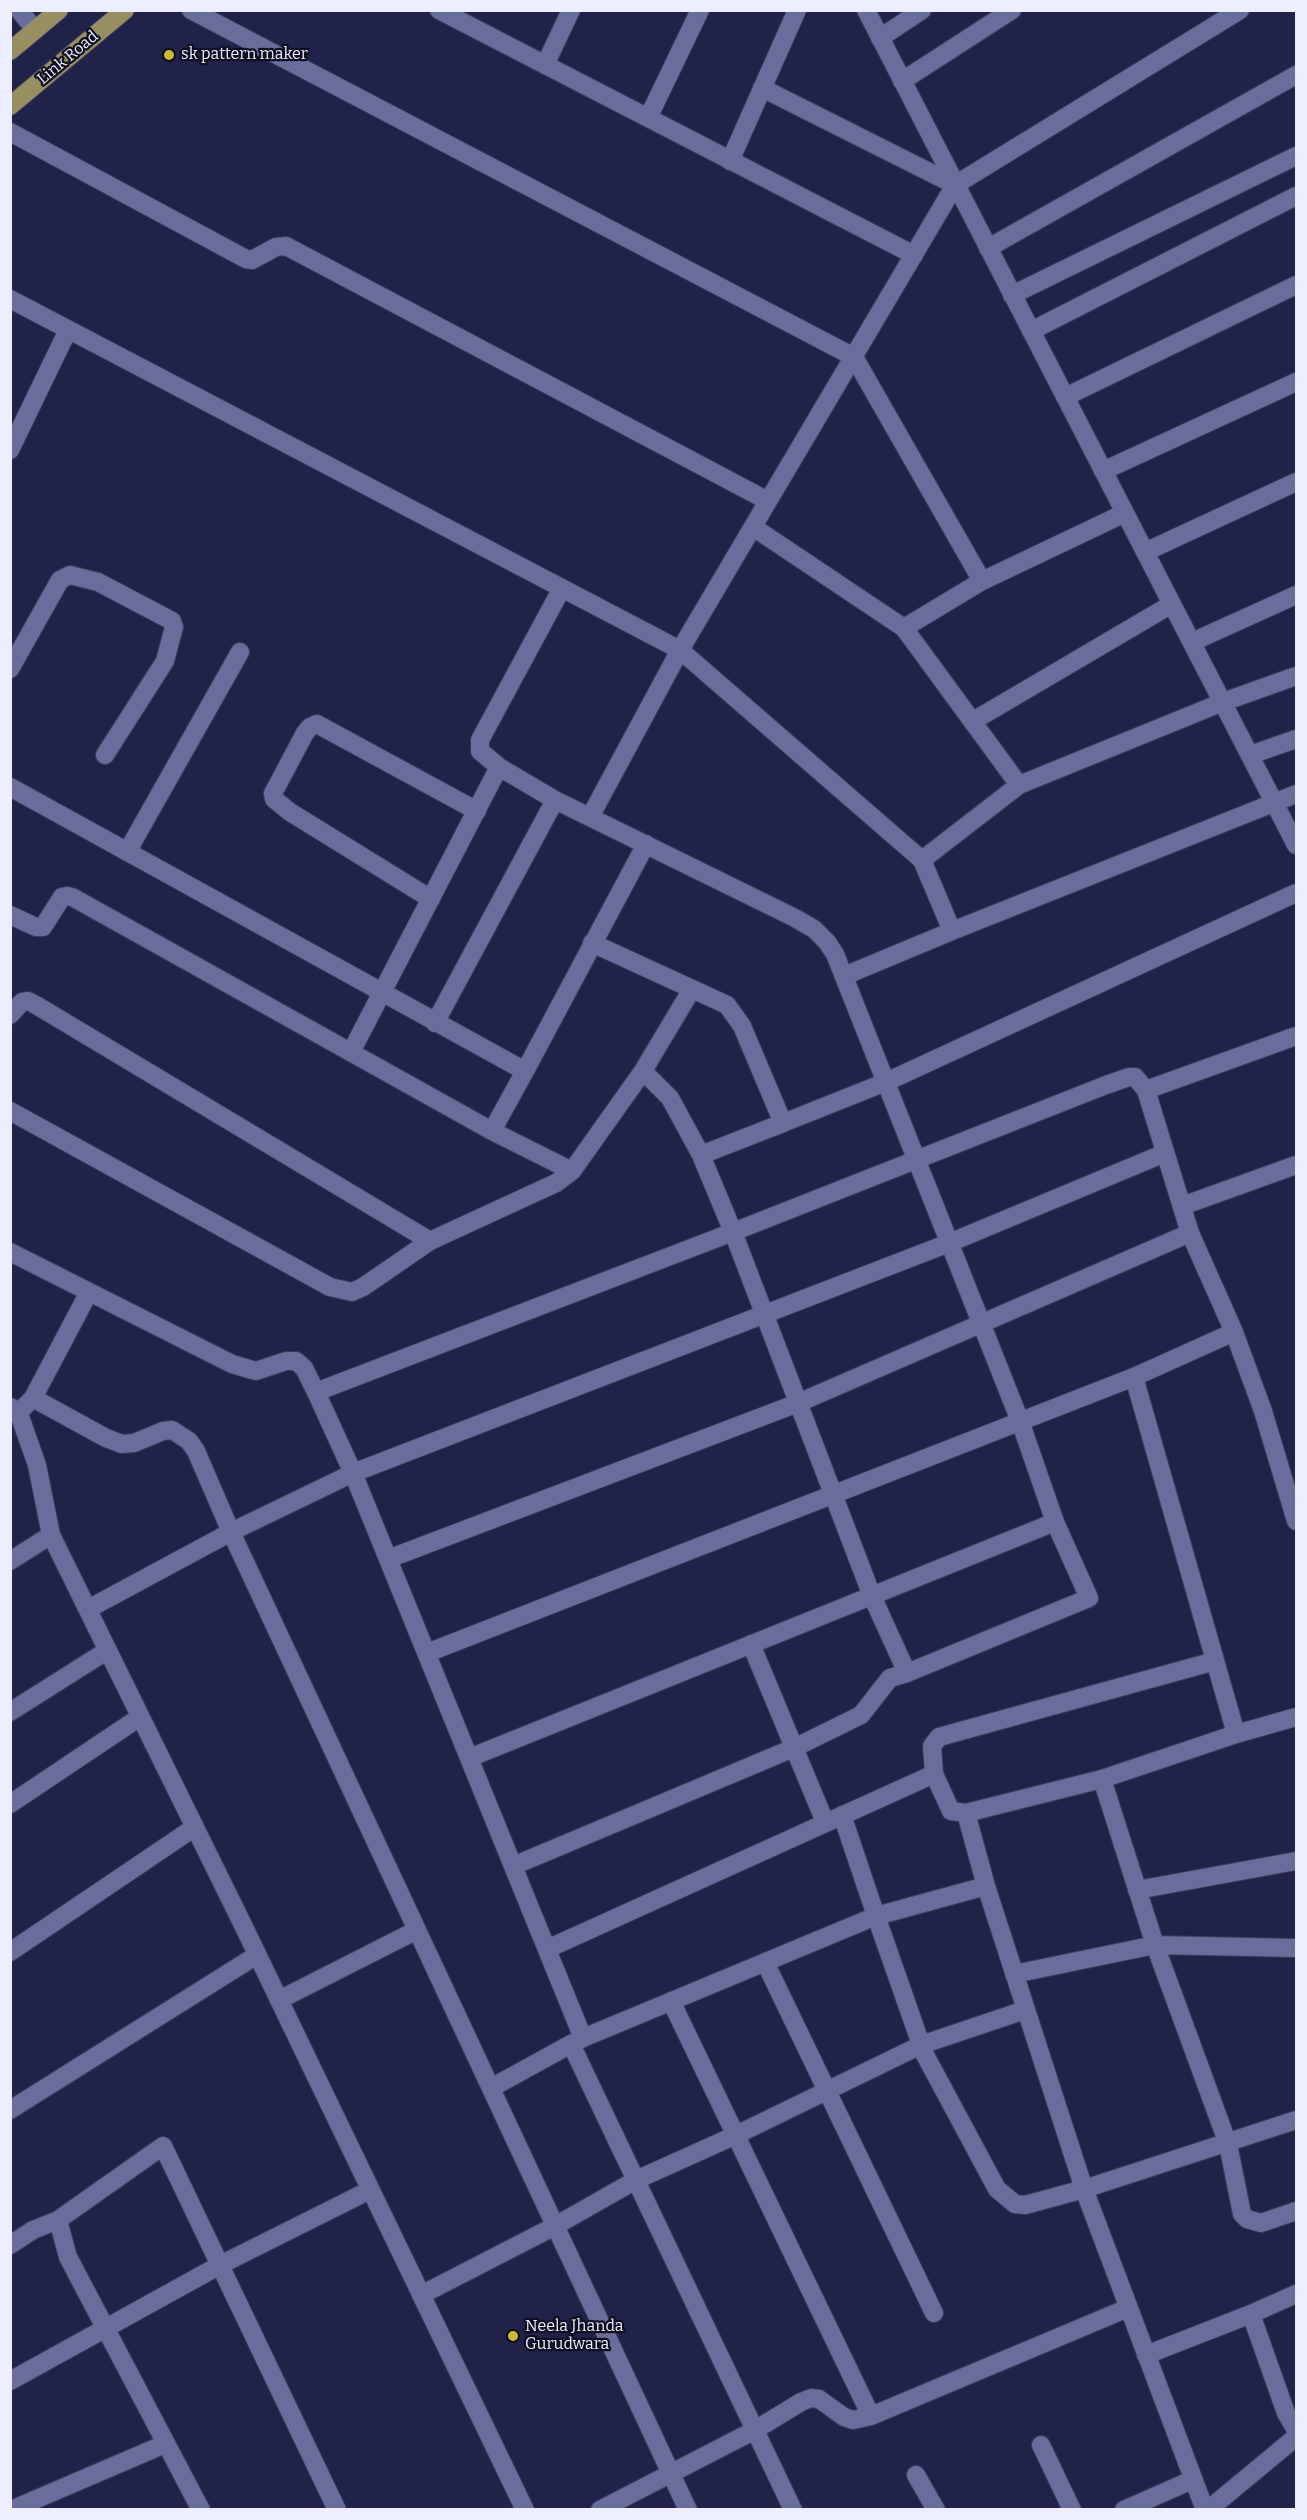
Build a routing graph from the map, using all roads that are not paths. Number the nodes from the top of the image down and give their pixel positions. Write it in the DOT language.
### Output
graph roads {
  1 [pos="19,10"];
  2 [pos="59,10"];
  3 [pos="124,10"];
  4 [pos="191,10"];
  5 [pos="439,10"];
  6 [pos="571,10"];
  7 [pos="700,10"];
  8 [pos="797,10"];
  9 [pos="866,10"];
  10 [pos="922,10"];
  11 [pos="1012,10"];
  12 [pos="1240,10"];
  13 [pos="35,30"];
  14 [pos="880,38"];
  15 [pos="10,51"];
  16 [pos="545,65"];
  17 [pos="1296,75"];
  18 [pos="902,81"];
  19 [pos="762,88"];
  20 [pos="10,106"];
  21 [pos="648,118"];
  22 [pos="10,132"];
  23 [pos="1296,156"];
  24 [pos="730,161"];
  25 [pos="955,185"];
  26 [pos="1296,196"];
  27 [pos="988,248"];
  28 [pos="914,255"];
  29 [pos="1296,285"];
  30 [pos="1012,295"];
  31 [pos="10,299"];
  32 [pos="68,330"];
  33 [pos="1031,331"];
  34 [pos="854,357"];
  35 [pos="1296,382"];
  36 [pos="1065,397"];
  37 [pos="10,450"];
  38 [pos="1103,471"];
  39 [pos="1296,482"];
  40 [pos="768,501"];
  41 [pos="1125,513"];
  42 [pos="753,527"];
  43 [pos="1145,552"];
  44 [pos="982,581"];
  45 [pos="562,588"];
  46 [pos="1296,595"];
  47 [pos="1172,604"];
  48 [pos="904,628"];
  49 [pos="1192,642"];
  50 [pos="680,650"];
  51 [pos="240,652"];
  52 [pos="10,669"];
  53 [pos="1296,676"];
  54 [pos="1223,702"];
  55 [pos="973,721"];
  56 [pos="1296,739"];
  57 [pos="105,755"];
  58 [pos="1250,755"];
  59 [pos="499,766"];
  60 [pos="1019,784"];
  61 [pos="10,787"];
  62 [pos="1296,794"];
  63 [pos="555,800"];
  64 [pos="1274,801"];
  65 [pos="477,811"];
  66 [pos="590,818"];
  67 [pos="646,844"];
  68 [pos="1296,845"];
  69 [pos="127,852"];
  70 [pos="922,860"];
  71 [pos="1296,893"];
  72 [pos="431,899"];
  73 [pos="10,915"];
  74 [pos="952,930"];
  75 [pos="592,943"];
  76 [pos="844,976"];
  77 [pos="692,989"];
  78 [pos="382,994"];
  79 [pos="10,1015"];
  80 [pos="435,1023"];
  81 [pos="1296,1036"];
  82 [pos="351,1052"];
  83 [pos="525,1071"];
  84 [pos="643,1071"];
  85 [pos="886,1082"];
  86 [pos="1146,1090"];
  87 [pos="10,1111"];
  88 [pos="783,1123"];
  89 [pos="492,1131"];
  90 [pos="1165,1153"];
  91 [pos="701,1155"];
  92 [pos="916,1158"];
  93 [pos="1296,1165"];
  94 [pos="572,1171"];
  95 [pos="1182,1206"];
  96 [pos="733,1232"];
  97 [pos="1190,1233"];
  98 [pos="430,1240"];
  99 [pos="949,1242"];
  100 [pos="10,1252"];
  101 [pos="89,1292"];
  102 [pos="763,1314"];
  103 [pos="981,1322"];
  104 [pos="1234,1332"];
  105 [pos="1134,1377"];
  106 [pos="316,1392"];
  107 [pos="33,1398"];
  108 [pos="798,1403"];
  109 [pos="13,1412"];
  110 [pos="1020,1421"];
  111 [pos="353,1473"];
  112 [pos="834,1494"];
  113 [pos="1296,1521"];
  114 [pos="1055,1522"];
  115 [pos="231,1532"];
  116 [pos="51,1535"];
  117 [pos="388,1559"];
  118 [pos="10,1561"];
  119 [pos="872,1596"];
  120 [pos="88,1609"];
  121 [pos="751,1644"];
  122 [pos="108,1650"];
  123 [pos="427,1653"];
  124 [pos="1215,1661"];
  125 [pos="907,1673"];
  126 [pos="10,1712"];
  127 [pos="140,1717"];
  128 [pos="1296,1717"];
  129 [pos="1236,1734"];
  130 [pos="796,1747"];
  131 [pos="469,1758"];
  132 [pos="934,1774"];
  133 [pos="1102,1779"];
  134 [pos="10,1804"];
  135 [pos="966,1813"];
  136 [pos="834,1819"];
  137 [pos="195,1827"];
  138 [pos="1296,1861"];
  139 [pos="513,1866"];
  140 [pos="986,1886"];
  141 [pos="1137,1890"];
  142 [pos="876,1916"];
  143 [pos="417,1930"];
  144 [pos="1155,1945"];
  145 [pos="1296,1948"];
  146 [pos="547,1949"];
  147 [pos="10,1952"];
  148 [pos="257,1955"];
  149 [pos="765,1962"];
  150 [pos="1014,1974"];
  151 [pos="279,2000"];
  152 [pos="671,2001"];
  153 [pos="1025,2010"];
  154 [pos="577,2041"];
  155 [pos="921,2045"];
  156 [pos="491,2088"];
  157 [pos="827,2090"];
  158 [pos="10,2110"];
  159 [pos="1296,2120"];
  160 [pos="736,2135"];
  161 [pos="1227,2144"];
  162 [pos="636,2180"];
  163 [pos="1084,2189"];
  164 [pos="370,2190"];
  165 [pos="1296,2211"];
  166 [pos="58,2220"];
  167 [pos="555,2226"];
  168 [pos="10,2245"];
  169 [pos="220,2265"];
  170 [pos="1296,2294"];
  171 [pos="421,2295"];
  172 [pos="1128,2308"];
  173 [pos="934,2313"];
  174 [pos="1251,2314"];
  175 [pos="105,2328"];
  176 [pos="1146,2355"];
  177 [pos="10,2381"];
  178 [pos="872,2416"];
  179 [pos="755,2430"];
  180 [pos="1296,2430"];
  181 [pos="1296,2437"];
  182 [pos="165,2444"];
  183 [pos="1041,2445"];
  184 [pos="670,2472"];
  185 [pos="916,2475"];
  186 [pos="1192,2480"];
  187 [pos="11,2510"];
  188 [pos="201,2510"];
  189 [pos="337,2510"];
  190 [pos="525,2510"];
  191 [pos="600,2510"];
  192 [pos="688,2510"];
  193 [pos="792,2510"];
  194 [pos="936,2510"];
  195 [pos="1072,2510"];
  196 [pos="1125,2510"];
  197 [pos="1206,2510"];
  1 -- 13 [label="street"];
  2 -- 13 [label="main road"];
  3 -- 20 [label="main road, Link Road"];
  4 -- 34 [label="street"];
  5 -- 16 [label="street"];
  6 -- 16 [label="street"];
  7 -- 21 [label="street"];
  8 -- 19 [label="street"];
  9 -- 14 [label="street"];
  10 -- 14 [label="street"];
  11 -- 18 [label="street"];
  12 -- 25 [label="street"];
  13 -- 15 [label="main road"];
  14 -- 18 [label="street"];
  16 -- 21 [label="street"];
  17 -- 27 [label="street"];
  18 -- 25 [label="street"];
  19 -- 24 [label="street"];
  19 -- 25 [label="street"];
  21 -- 24 [label="street"];
  22 -- 40 [label="street"];
  23 -- 30 [label="street"];
  24 -- 28 [label="street"];
  25 -- 27 [label="street"];
  25 -- 28 [label="street"];
  26 -- 33 [label="street"];
  27 -- 30 [label="street"];
  28 -- 34 [label="street"];
  29 -- 36 [label="street"];
  30 -- 33 [label="street"];
  31 -- 32 [label="street"];
  32 -- 37 [label="street"];
  32 -- 45 [label="street"];
  33 -- 36 [label="street"];
  34 -- 40 [label="street"];
  34 -- 44 [label="street"];
  35 -- 38 [label="street"];
  36 -- 38 [label="street"];
  38 -- 41 [label="street"];
  39 -- 43 [label="street"];
  40 -- 42 [label="street"];
  41 -- 43 [label="street"];
  41 -- 44 [label="street"];
  42 -- 48 [label="street"];
  42 -- 50 [label="street"];
  43 -- 47 [label="street"];
  44 -- 48 [label="street"];
  45 -- 50 [label="street"];
  45 -- 59 [label="street"];
  46 -- 49 [label="street"];
  47 -- 49 [label="street"];
  47 -- 55 [label="street"];
  48 -- 55 [label="street"];
  49 -- 54 [label="street"];
  50 -- 66 [label="street"];
  50 -- 70 [label="street"];
  51 -- 69 [label="street"];
  52 -- 57 [label="street"];
  53 -- 54 [label="street"];
  54 -- 58 [label="street"];
  54 -- 60 [label="street"];
  55 -- 60 [label="street"];
  56 -- 58 [label="street"];
  58 -- 64 [label="street"];
  59 -- 63 [label="street"];
  59 -- 65 [label="street"];
  60 -- 70 [label="street"];
  61 -- 69 [label="street"];
  62 -- 64 [label="street"];
  63 -- 66 [label="street"];
  63 -- 80 [label="street"];
  64 -- 68 [label="street"];
  64 -- 74 [label="street"];
  65 -- 72 [label="street"];
  65 -- 72 [label="street"];
  66 -- 67 [label="street"];
  67 -- 75 [label="street"];
  67 -- 76 [label="street"];
  69 -- 78 [label="street"];
  70 -- 74 [label="street"];
  71 -- 85 [label="street"];
  72 -- 78 [label="street"];
  73 -- 82 [label="street"];
  74 -- 76 [label="street"];
  75 -- 77 [label="street"];
  75 -- 83 [label="street"];
  76 -- 85 [label="street"];
  77 -- 84 [label="street"];
  77 -- 88 [label="street"];
  78 -- 80 [label="street"];
  78 -- 82 [label="street"];
  79 -- 98 [label="street"];
  80 -- 83 [label="street"];
  81 -- 86 [label="street"];
  82 -- 89 [label="street"];
  83 -- 89 [label="street"];
  84 -- 91 [label="street"];
  84 -- 94 [label="street"];
  85 -- 88 [label="street"];
  85 -- 92 [label="street"];
  86 -- 90 [label="street"];
  86 -- 92 [label="street"];
  87 -- 98 [label="street"];
  88 -- 91 [label="street"];
  89 -- 94 [label="street"];
  90 -- 95 [label="street"];
  90 -- 99 [label="street"];
  91 -- 96 [label="street"];
  92 -- 96 [label="street"];
  92 -- 99 [label="street"];
  93 -- 95 [label="street"];
  94 -- 98 [label="street"];
  95 -- 97 [label="street"];
  96 -- 102 [label="street"];
  96 -- 106 [label="street"];
  97 -- 103 [label="street"];
  97 -- 104 [label="street"];
  99 -- 102 [label="street"];
  99 -- 103 [label="street"];
  100 -- 101 [label="street"];
  101 -- 106 [label="street"];
  101 -- 107 [label="street"];
  102 -- 108 [label="street"];
  102 -- 111 [label="street"];
  103 -- 108 [label="street"];
  103 -- 110 [label="street"];
  104 -- 105 [label="street"];
  104 -- 113 [label="street"];
  105 -- 110 [label="street"];
  105 -- 124 [label="street"];
  106 -- 111 [label="street"];
  107 -- 109 [label="street"];
  107 -- 115 [label="street"];
  108 -- 112 [label="street"];
  108 -- 117 [label="street"];
  109 -- 116 [label="street"];
  110 -- 112 [label="street"];
  110 -- 114 [label="street"];
  111 -- 115 [label="street"];
  111 -- 117 [label="street"];
  112 -- 119 [label="street"];
  112 -- 123 [label="street"];
  114 -- 119 [label="street"];
  114 -- 125 [label="street"];
  115 -- 120 [label="street"];
  115 -- 143 [label="street"];
  116 -- 118 [label="street"];
  116 -- 120 [label="street"];
  117 -- 123 [label="street"];
  119 -- 121 [label="street"];
  119 -- 125 [label="street"];
  120 -- 122 [label="street"];
  121 -- 130 [label="street"];
  121 -- 131 [label="street"];
  122 -- 126 [label="street"];
  122 -- 127 [label="street"];
  123 -- 131 [label="street"];
  124 -- 129 [label="street"];
  124 -- 132 [label="street"];
  125 -- 130 [label="street"];
  127 -- 134 [label="street"];
  127 -- 137 [label="street"];
  128 -- 129 [label="street"];
  129 -- 133 [label="street"];
  130 -- 136 [label="street"];
  130 -- 139 [label="street"];
  131 -- 139 [label="street"];
  132 -- 135 [label="street"];
  132 -- 136 [label="street"];
  133 -- 135 [label="street"];
  133 -- 141 [label="street"];
  135 -- 140 [label="street"];
  136 -- 142 [label="street"];
  136 -- 146 [label="street"];
  137 -- 147 [label="street"];
  137 -- 148 [label="street"];
  138 -- 141 [label="street"];
  139 -- 146 [label="street"];
  140 -- 142 [label="street"];
  140 -- 150 [label="street"];
  141 -- 144 [label="street"];
  142 -- 149 [label="street"];
  142 -- 155 [label="street"];
  143 -- 151 [label="street"];
  143 -- 156 [label="street"];
  144 -- 145 [label="street"];
  144 -- 150 [label="street"];
  144 -- 161 [label="street"];
  146 -- 154 [label="street"];
  148 -- 151 [label="street"];
  148 -- 158 [label="street"];
  149 -- 152 [label="street"];
  149 -- 157 [label="street"];
  150 -- 153 [label="street"];
  151 -- 164 [label="street"];
  152 -- 154 [label="street"];
  152 -- 160 [label="street"];
  153 -- 155 [label="street"];
  153 -- 163 [label="street"];
  154 -- 156 [label="street"];
  154 -- 162 [label="street"];
  155 -- 157 [label="street"];
  155 -- 163 [label="street"];
  156 -- 167 [label="street"];
  157 -- 160 [label="street"];
  157 -- 173 [label="street"];
  159 -- 161 [label="street"];
  160 -- 162 [label="street"];
  160 -- 178 [label="street"];
  161 -- 163 [label="street"];
  161 -- 165 [label="street"];
  162 -- 167 [label="street"];
  162 -- 179 [label="street"];
  163 -- 172 [label="street"];
  164 -- 169 [label="street"];
  164 -- 171 [label="street"];
  166 -- 168 [label="street"];
  166 -- 169 [label="street"];
  166 -- 175 [label="street"];
  167 -- 171 [label="street"];
  167 -- 184 [label="street"];
  169 -- 175 [label="street"];
  169 -- 189 [label="street"];
  170 -- 174 [label="street"];
  171 -- 190 [label="street"];
  172 -- 176 [label="street"];
  172 -- 178 [label="street"];
  174 -- 176 [label="street"];
  174 -- 180 [label="street"];
  175 -- 177 [label="street"];
  175 -- 182 [label="street"];
  176 -- 186 [label="street"];
  178 -- 179 [label="street"];
  179 -- 184 [label="street"];
  179 -- 193 [label="street"];
  181 -- 197 [label="street"];
  182 -- 187 [label="street"];
  182 -- 188 [label="street"];
  183 -- 195 [label="street"];
  184 -- 191 [label="street"];
  184 -- 192 [label="street"];
  185 -- 194 [label="street"];
  186 -- 196 [label="street"];
  186 -- 197 [label="street"];
}
